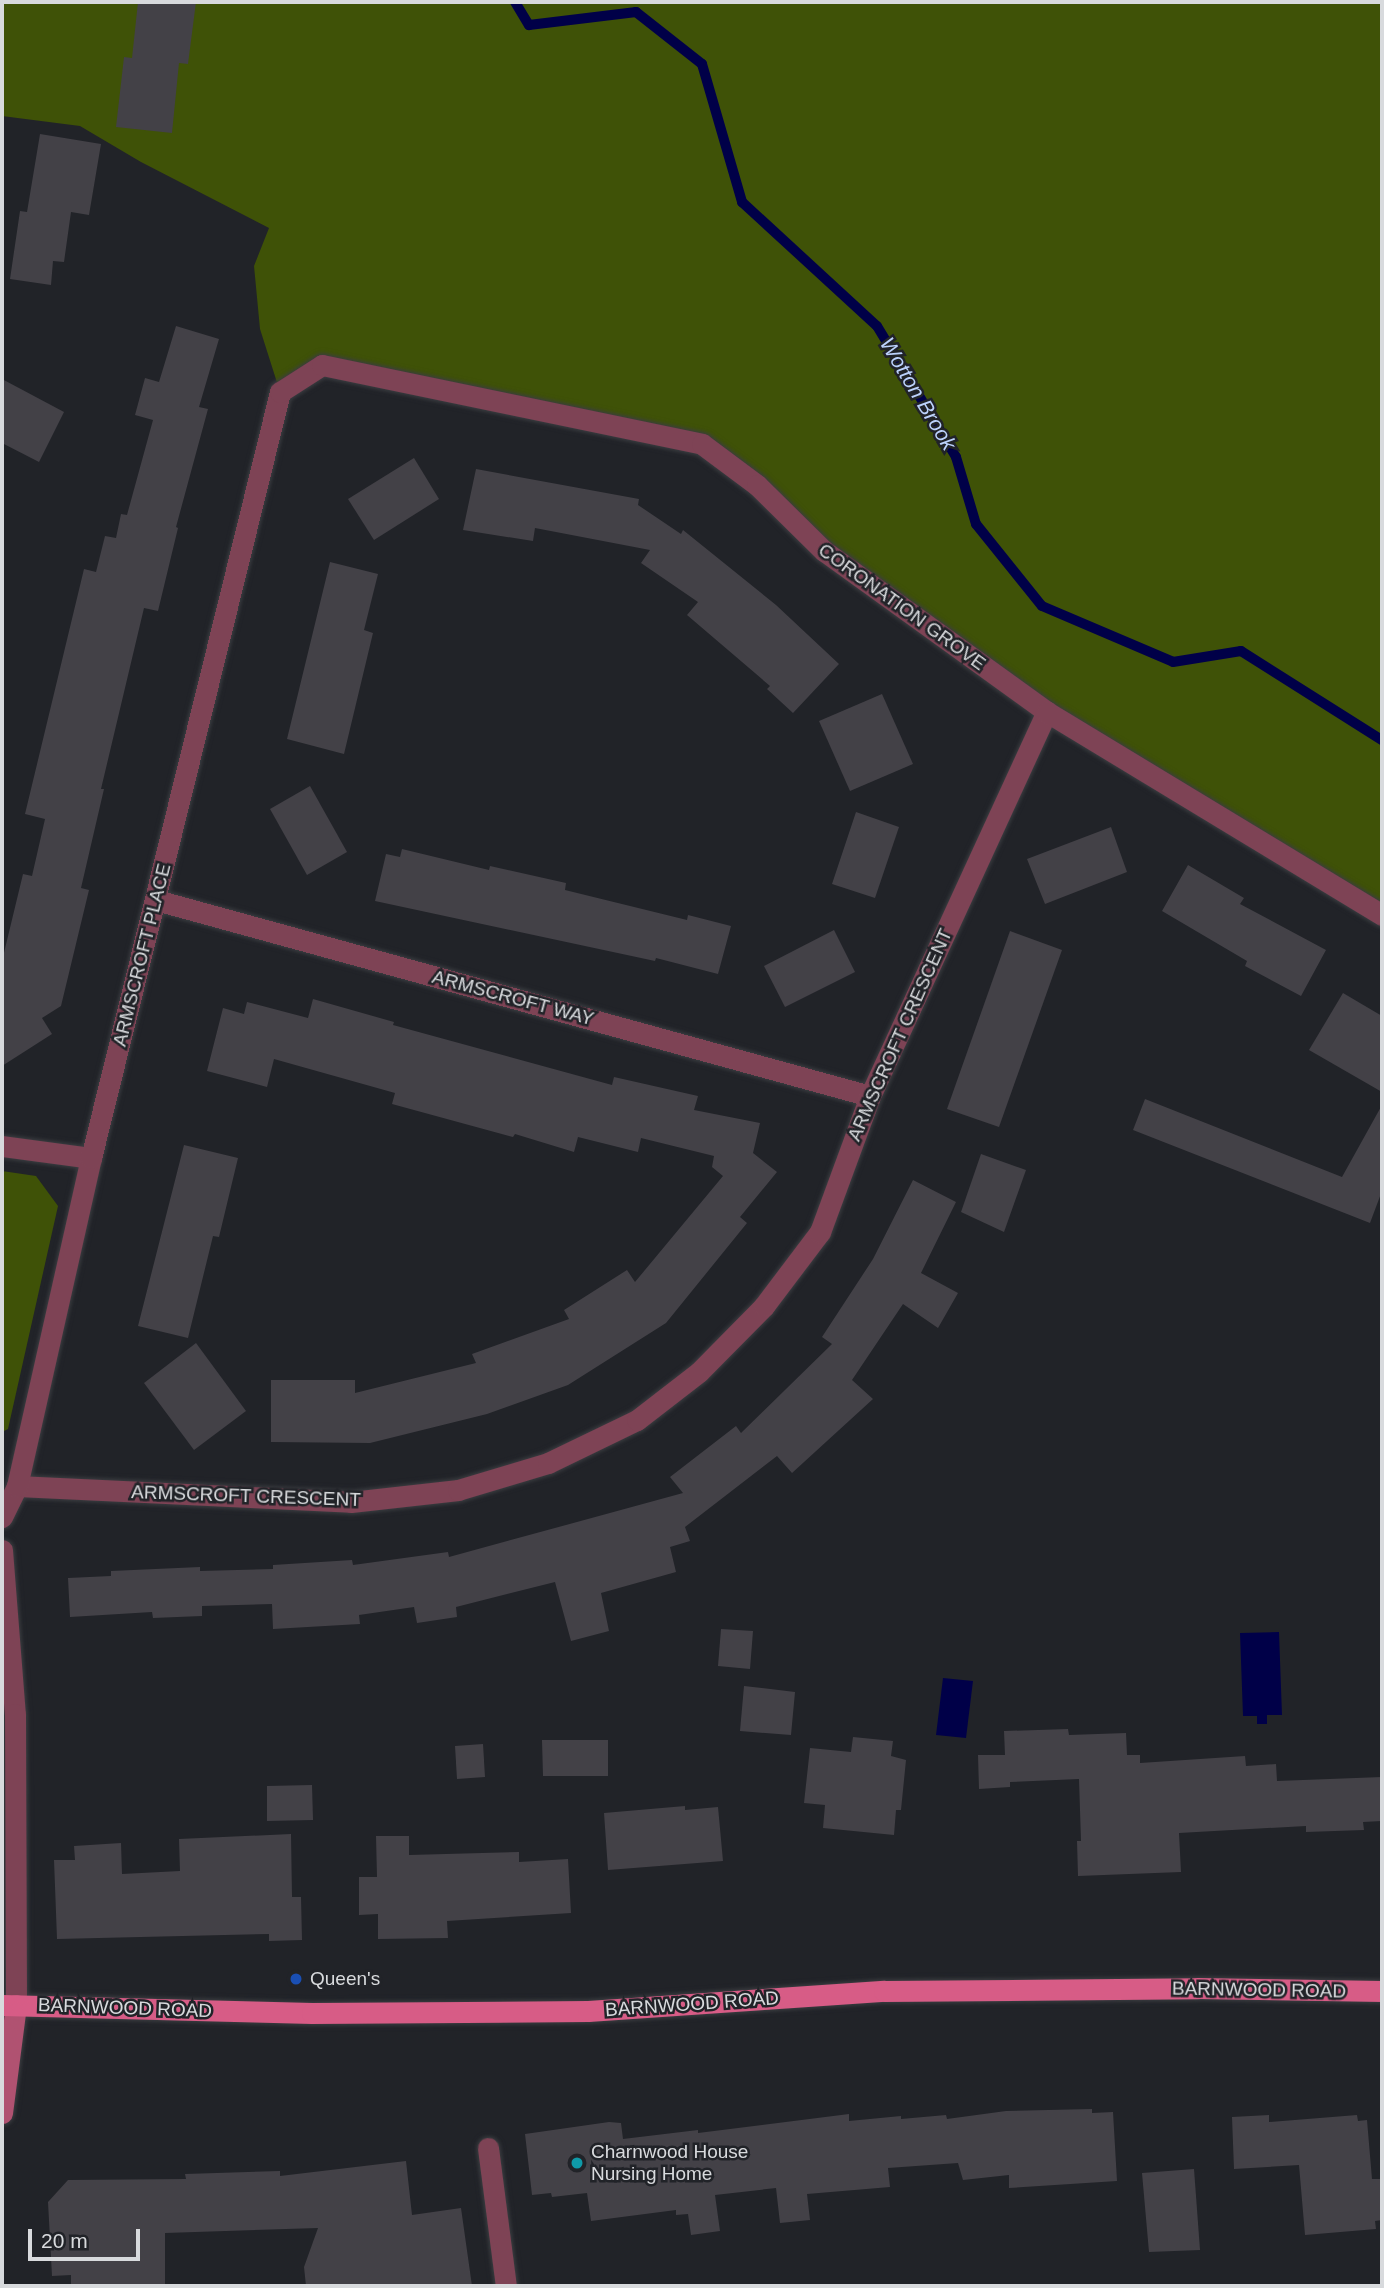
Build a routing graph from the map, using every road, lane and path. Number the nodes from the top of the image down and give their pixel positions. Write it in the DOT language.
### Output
graph roads {
  1 [pos="280,392"];
  2 [pos="1047,712"];
  3 [pos="156,900"];
  4 [pos="1382,915"];
  5 [pos="870,1096"];
  6 [pos="2,1146"];
  7 [pos="91,1158"];
  8 [pos="17,1486"];
  9 [pos="2,1517"];
  10 [pos="2,1550"];
  11 [pos="1382,1991"];
  12 [pos="9,2005"];
  13 [pos="2,2113"];
  14 [pos="488,2148"];
  15 [pos="506,2286"];
  1 -- 2 [label="street, CORONATION GROVE"];
  1 -- 3 [label="street, ARMSCROFT PLACE"];
  2 -- 4 [label="street, CORONATION GROVE"];
  2 -- 5 [label="street, ARMSCROFT CRESCENT"];
  3 -- 5 [label="street, ARMSCROFT WAY"];
  3 -- 7 [label="street, ARMSCROFT PLACE"];
  5 -- 8 [label="street, ARMSCROFT CRESCENT"];
  6 -- 7 [label="street"];
  7 -- 8 [label="street, ARMSCROFT PLACE"];
  8 -- 9 [label="street, ARMSCROFT PLACE"];
  10 -- 12 [label="street"];
  11 -- 12 [label="main road, BARNWOOD ROAD"];
  12 -- 13 [label="street"];
  14 -- 15 [label="street"];
}
